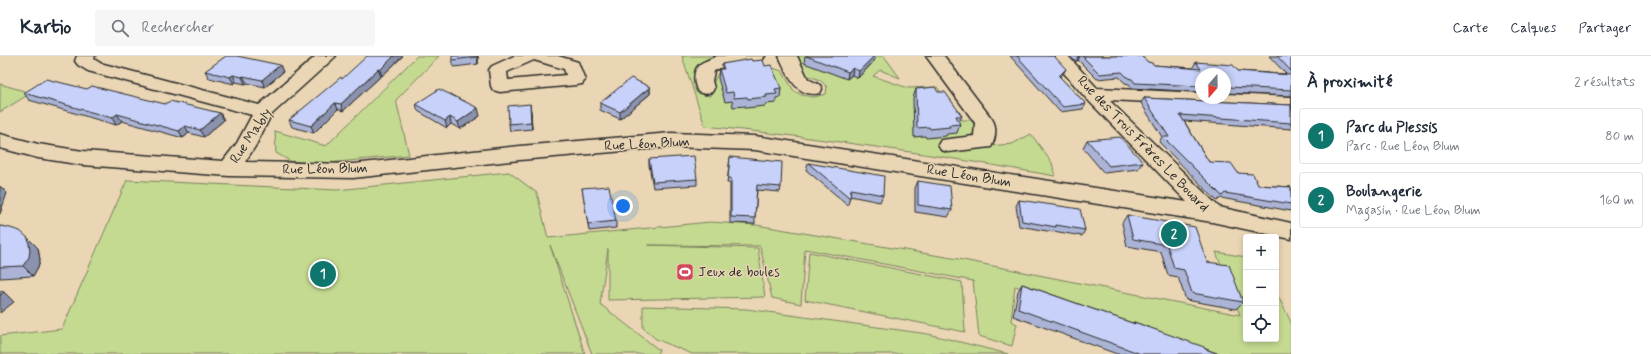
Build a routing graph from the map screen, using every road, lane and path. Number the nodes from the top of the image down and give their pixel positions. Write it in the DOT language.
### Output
graph roads {
  1 [pos="86,56"];
  2 [pos="327,56"];
  3 [pos="529,56"];
  4 [pos="539,56"];
  5 [pos="756,56"];
  6 [pos="788,56"];
  7 [pos="935,56"];
  8 [pos="1058,56"];
  9 [pos="705,88"];
  10 [pos="813,89"];
  11 [pos="1092,93"];
  12 [pos="1291,103"];
  13 [pos="263,112"];
  14 [pos="0,141"];
  15 [pos="948,145"];
  16 [pos="229,169"];
  17 [pos="1212,214"];
  18 [pos="1291,231"];
  1 -- 13 [label="street"];
  2 -- 13 [label="street, Rue Mably"];
  3 -- 4 [label="street"];
  5 -- 9 [label="street"];
  6 -- 10 [label="street"];
  7 -- 15 [label="street"];
  8 -- 11 [label="street, Rue des Trois Frères Le Bouard"];
  11 -- 12 [label="street"];
  11 -- 17 [label="street, Rue des Trois Frères Le Bouard"];
  13 -- 16 [label="street, Rue Mably"];
  14 -- 16 [label="street, Rue Léon Blum"];
  16 -- 17 [label="street, Rue Léon Blum"];
  17 -- 18 [label="street, Rue Léon Blum"];
}
